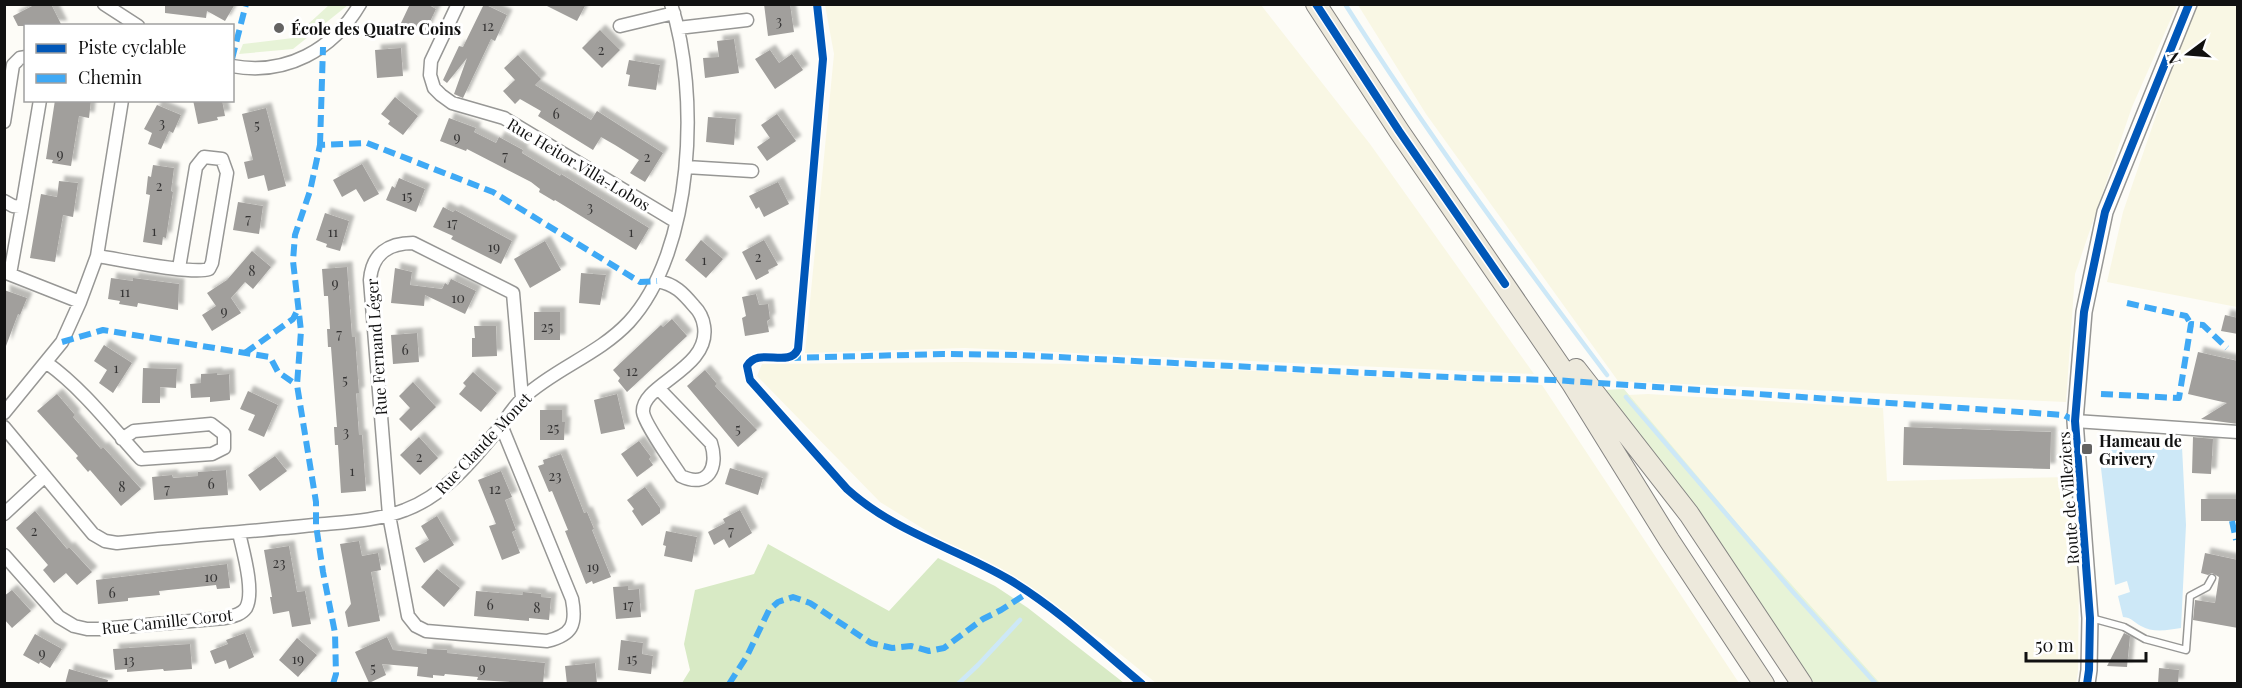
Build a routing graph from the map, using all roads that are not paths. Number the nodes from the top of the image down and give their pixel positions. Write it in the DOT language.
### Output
graph roads {
  1 [pos="104,4"];
  2 [pos="360,4"];
  3 [pos="458,4"];
  4 [pos="1316,4"];
  5 [pos="2189,4"];
  6 [pos="122,9"];
  7 [pos="673,9"];
  8 [pos="747,20"];
  9 [pos="136,24"];
  10 [pos="620,26"];
  11 [pos="678,28"];
  12 [pos="24,57"];
  13 [pos="234,66"];
  14 [pos="40,102"];
  15 [pos="122,102"];
  16 [pos="4,122"];
  17 [pos="686,167"];
  18 [pos="752,171"];
  19 [pos="4,201"];
  20 [pos="22,207"];
  21 [pos="675,222"];
  22 [pos="97,256"];
  23 [pos="179,268"];
  24 [pos="7,273"];
  25 [pos="657,281"];
  26 [pos="1504,284"];
  27 [pos="80,302"];
  28 [pos="47,363"];
  29 [pos="659,389"];
  30 [pos="522,398"];
  31 [pos="4,413"];
  32 [pos="2075,421"];
  33 [pos="501,425"];
  34 [pos="4,428"];
  35 [pos="2238,432"];
  36 [pos="123,439"];
  37 [pos="45,476"];
  38 [pos="4,514"];
  39 [pos="390,516"];
  40 [pos="239,533"];
  41 [pos="4,555"];
  42 [pos="2212,578"];
  43 [pos="2090,618"];
  44 [pos="1764,684"];
  45 [pos="1802,684"];
  46 [pos="2087,684"];
  1 -- 6 [label="street"];
  2 -- 13 [label="street"];
  3 -- 21 [label="street, Rue Heitor Villa-Lobos"];
  4 -- 26 [label="main road"];
  5 -- 32 [label="street, Route de Villeziers"];
  6 -- 9 [label="street"];
  7 -- 10 [label="street"];
  7 -- 11 [label="street, Rue Claude Monet"];
  8 -- 11 [label="street"];
  11 -- 17 [label="street, Rue Claude Monet"];
  12 -- 16 [label="street"];
  14 -- 20 [label="street"];
  15 -- 22 [label="street"];
  17 -- 18 [label="street"];
  17 -- 21 [label="street, Rue Claude Monet"];
  19 -- 20 [label="street"];
  20 -- 24 [label="street"];
  21 -- 25 [label="street, Rue Claude Monet"];
  22 -- 23 [label="street"];
  22 -- 27 [label="street"];
  23 -- 23 [label="street"];
  24 -- 27 [label="street"];
  25 -- 29 [label="street"];
  25 -- 30 [label="street, Rue Claude Monet"];
  26 -- 44 [label="main road"];
  26 -- 45 [label="main road"];
  27 -- 28 [label="street"];
  28 -- 31 [label="street"];
  28 -- 36 [label="street"];
  29 -- 29 [label="street"];
  30 -- 33 [label="street, Rue Claude Monet"];
  30 -- 39 [label="street, Rue Fernand Léger"];
  32 -- 35 [label="street"];
  32 -- 43 [label="street, Route de Villeziers"];
  33 -- 39 [label="street, Rue Claude Monet"];
  33 -- 39 [label="street"];
  34 -- 37 [label="street, Rue Claude Monet"];
  36 -- 36 [label="street"];
  37 -- 38 [label="street"];
  37 -- 40 [label="street, Rue Claude Monet"];
  39 -- 40 [label="street, Rue Claude Monet"];
  40 -- 41 [label="street, Rue Camille Corot"];
  42 -- 43 [label="lane"];
  43 -- 46 [label="street, Route de Villeziers"];
}
